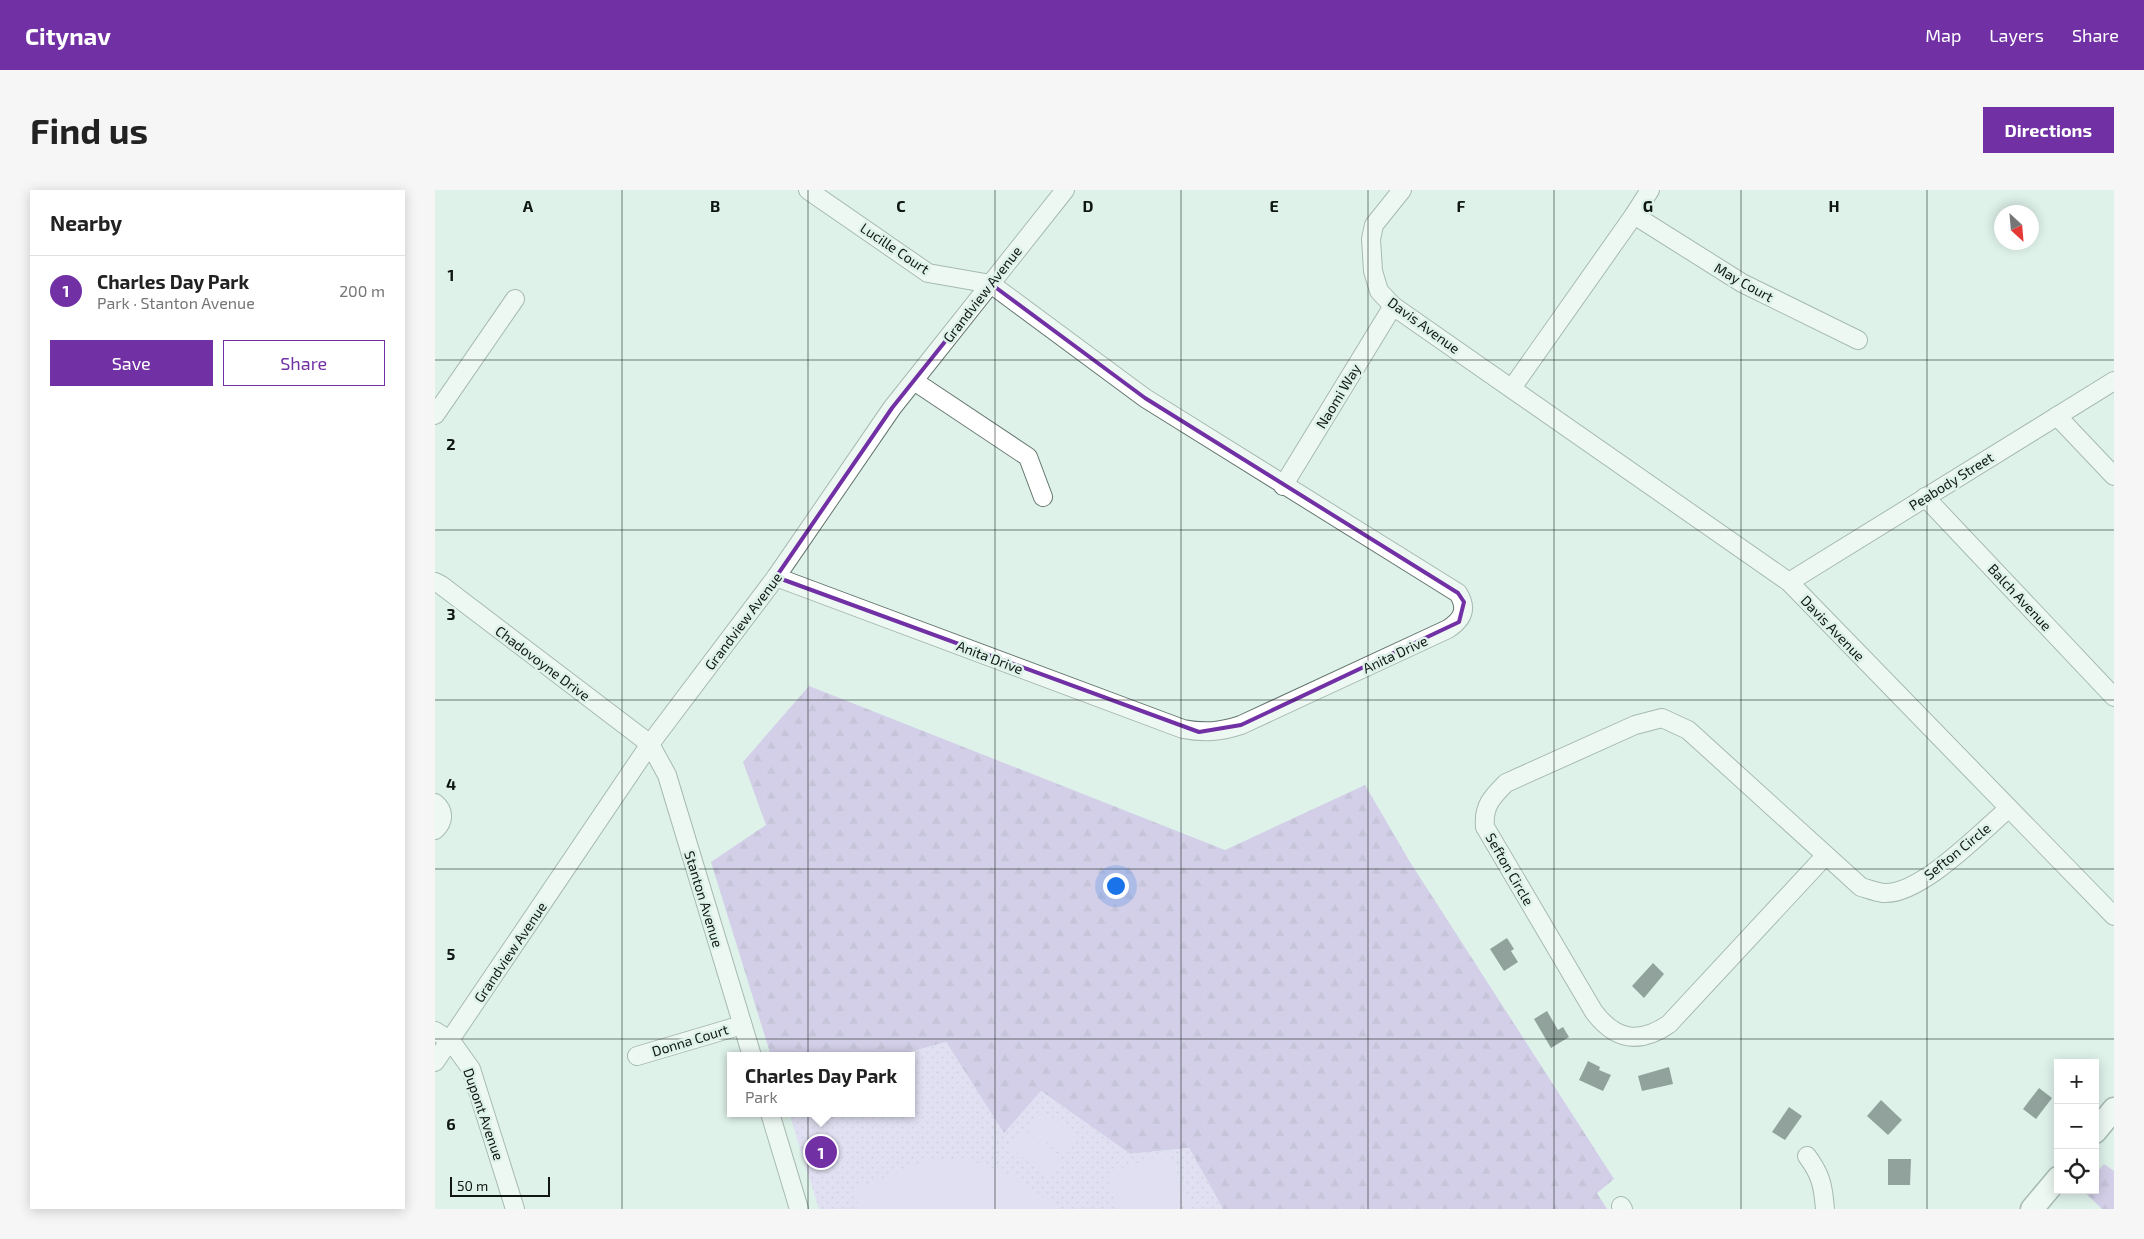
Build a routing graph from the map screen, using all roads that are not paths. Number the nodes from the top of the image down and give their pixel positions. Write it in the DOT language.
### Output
graph roads {
  1 [pos="1065,190"];
  2 [pos="1402,190"];
  3 [pos="1650,190"];
  4 [pos="818,192"];
  5 [pos="1634,215"];
  6 [pos="991,284"];
  7 [pos="515,299"];
  8 [pos="1393,306"];
  9 [pos="1858,340"];
  10 [pos="2114,380"];
  11 [pos="914,381"];
  12 [pos="1512,388"];
  13 [pos="435,415"];
  14 [pos="2057,416"];
  15 [pos="2114,476"];
  16 [pos="1283,486"];
  17 [pos="1043,497"];
  18 [pos="1925,497"];
  19 [pos="776,577"];
  20 [pos="435,582"];
  21 [pos="1789,582"];
  22 [pos="2114,697"];
  23 [pos="650,744"];
  24 [pos="435,803"];
  25 [pos="2008,808"];
  26 [pos="435,830"];
  27 [pos="1826,855"];
  28 [pos="2114,916"];
  29 [pos="742,1025"];
  30 [pos="435,1031"];
  31 [pos="451,1041"];
  32 [pos="751,1052"];
  33 [pos="637,1056"];
  34 [pos="435,1062"];
  35 [pos="2114,1109"];
  36 [pos="770,1117"];
  37 [pos="2099,1127"];
  38 [pos="1807,1156"];
  39 [pos="2054,1183"];
  40 [pos="515,1209"];
  41 [pos="799,1209"];
  42 [pos="1825,1209"];
  43 [pos="2032,1209"];
  1 -- 6 [label="street, Grandview Avenue"];
  2 -- 8 [label="street, Davis Avenue"];
  3 -- 5 [label="street"];
  4 -- 6 [label="street, Lucille Court"];
  5 -- 9 [label="street, May Court"];
  5 -- 12 [label="street"];
  6 -- 11 [label="street, Grandview Avenue"];
  6 -- 16 [label="street, Anita Drive"];
  7 -- 13 [label="street"];
  8 -- 12 [label="street, Davis Avenue"];
  8 -- 16 [label="street, Naomi Way"];
  10 -- 14 [label="street, Peabody Street"];
  11 -- 17 [label="street"];
  11 -- 19 [label="street, Grandview Avenue"];
  12 -- 21 [label="street, Davis Avenue"];
  14 -- 15 [label="street"];
  14 -- 18 [label="street, Peabody Street"];
  16 -- 19 [label="street, Anita Drive"];
  18 -- 21 [label="street, Peabody Street"];
  18 -- 22 [label="street, Balch Avenue"];
  19 -- 23 [label="street, Grandview Avenue"];
  20 -- 23 [label="street, Chadovoyne Drive"];
  21 -- 25 [label="street, Davis Avenue"];
  23 -- 29 [label="street, Stanton Avenue"];
  23 -- 31 [label="street, Grandview Avenue"];
  24 -- 26 [label="street"];
  25 -- 27 [label="street, Sefton Circle"];
  25 -- 28 [label="street, Davis Avenue"];
  27 -- 27 [label="street, Sefton Circle"];
  29 -- 32 [label="street, Stanton Avenue"];
  29 -- 33 [label="street, Donna Court"];
  30 -- 31 [label="street, Dupont Avenue"];
  31 -- 34 [label="street, Grandview Avenue"];
  31 -- 40 [label="street, Dupont Avenue"];
  35 -- 37 [label="main road"];
  36 -- 41 [label="street"];
  38 -- 42 [label="street"];
  39 -- 43 [label="main road"];
}
